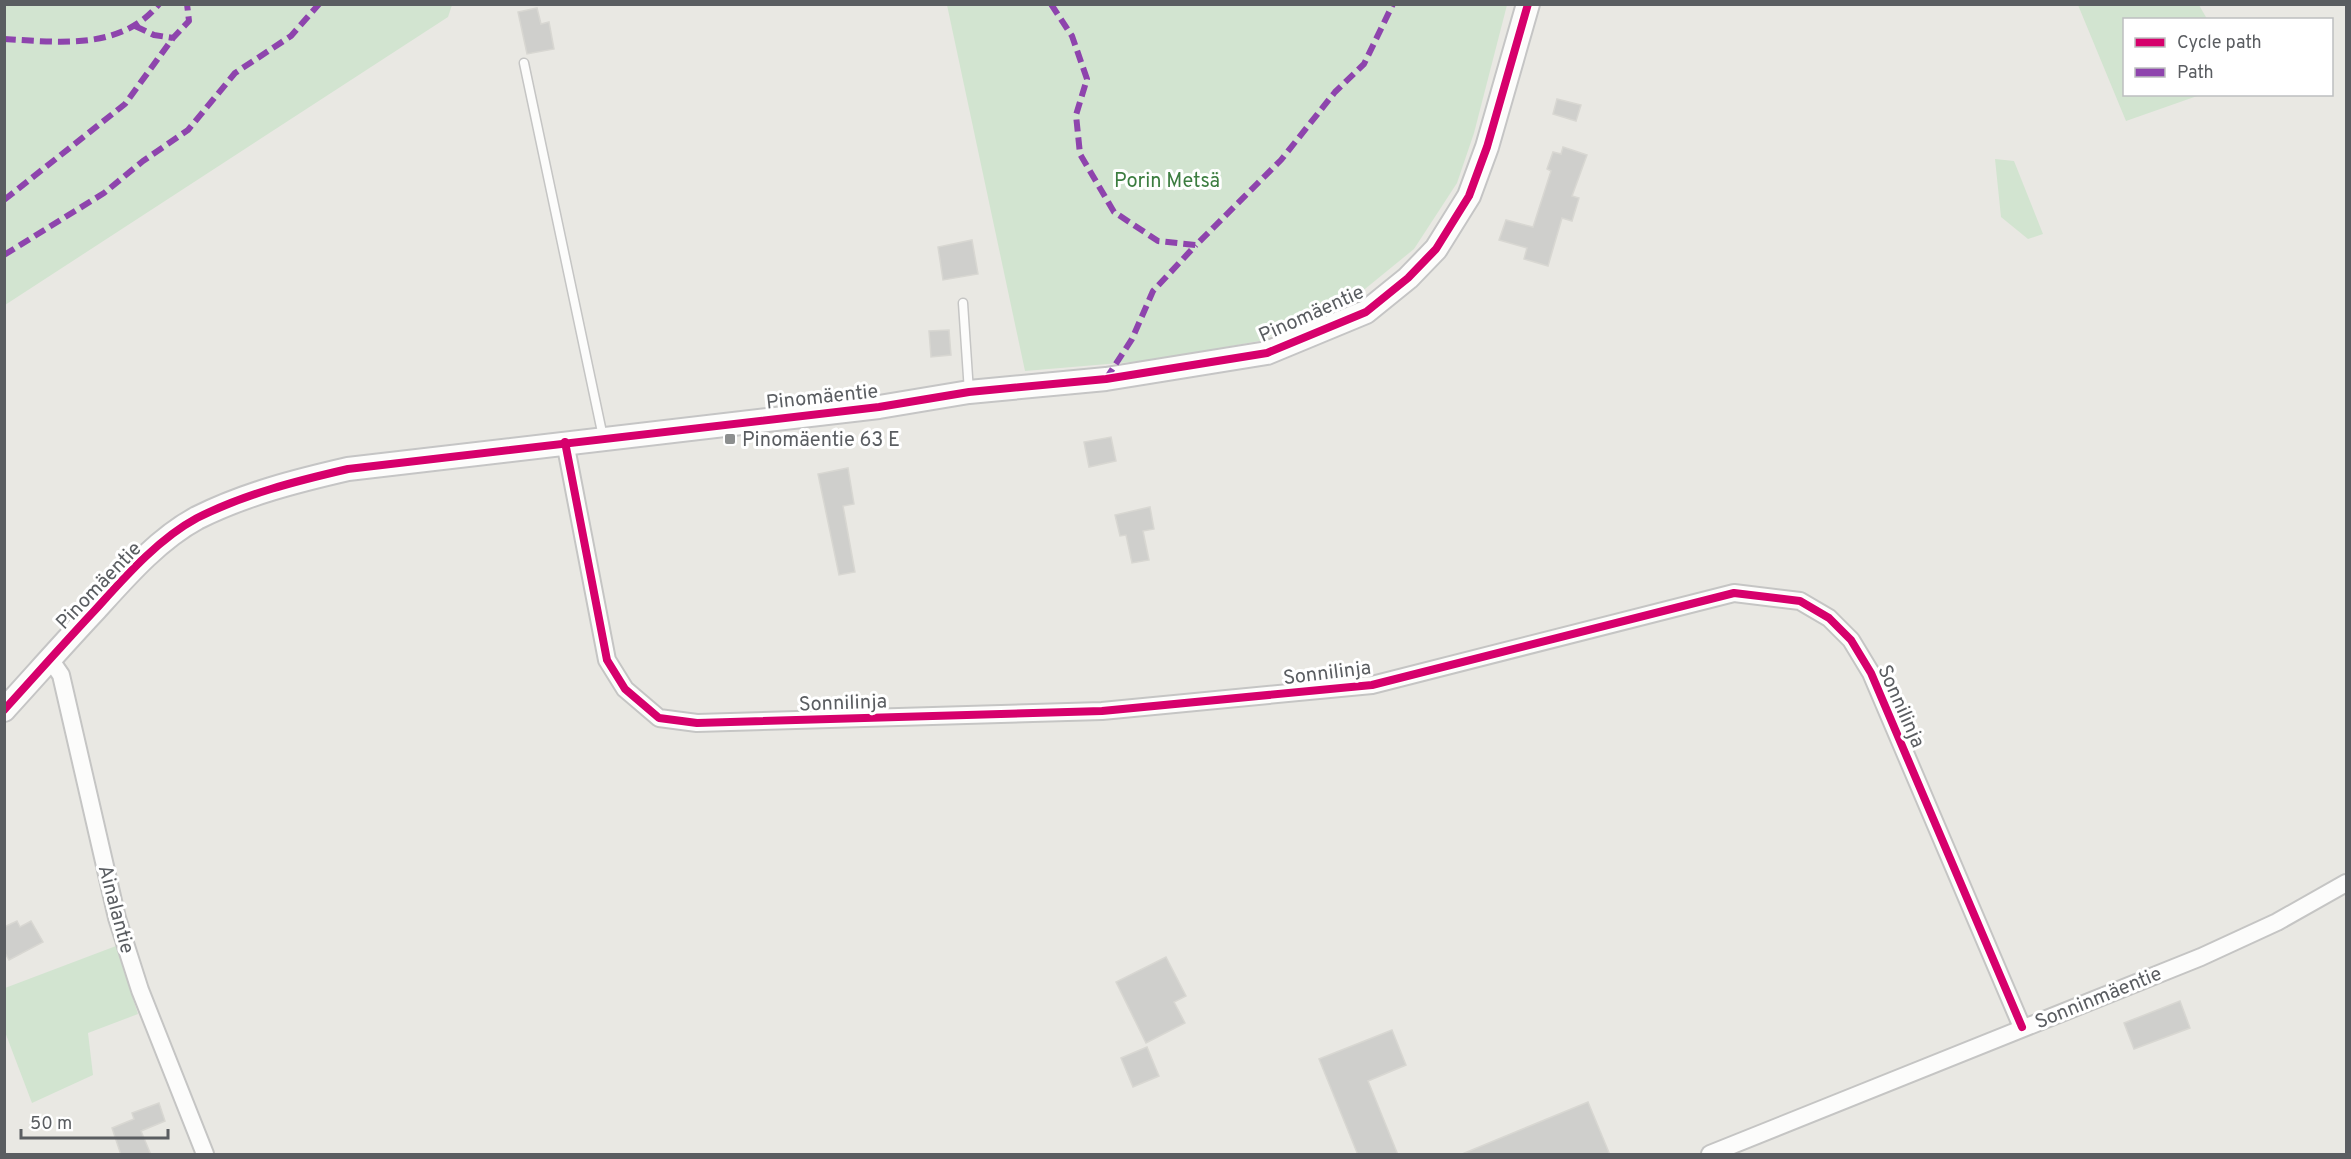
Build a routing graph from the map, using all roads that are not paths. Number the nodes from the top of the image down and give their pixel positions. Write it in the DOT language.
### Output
graph roads {
  1 [pos="1528,4"];
  2 [pos="524,63"];
  3 [pos="963,303"];
  4 [pos="969,392"];
  5 [pos="603,437"];
  6 [pos="565,442"];
  7 [pos="50,659"];
  8 [pos="4,710"];
  9 [pos="2346,883"];
  10 [pos="2022,1027"];
  11 [pos="205,1155"];
  12 [pos="1710,1155"];
  1 -- 4 [label="street, Pinomäentie"];
  2 -- 5 [label="lane"];
  3 -- 4 [label="lane"];
  4 -- 5 [label="street, Pinomäentie"];
  5 -- 6 [label="street, Pinomäentie"];
  6 -- 7 [label="street, Pinomäentie"];
  6 -- 10 [label="street, Sonnilinja"];
  7 -- 8 [label="street, Pinomäentie"];
  7 -- 11 [label="street, Ainalantie"];
  9 -- 10 [label="street, Sonninmäentie"];
  10 -- 12 [label="street, Sonninmäentie"];
}
